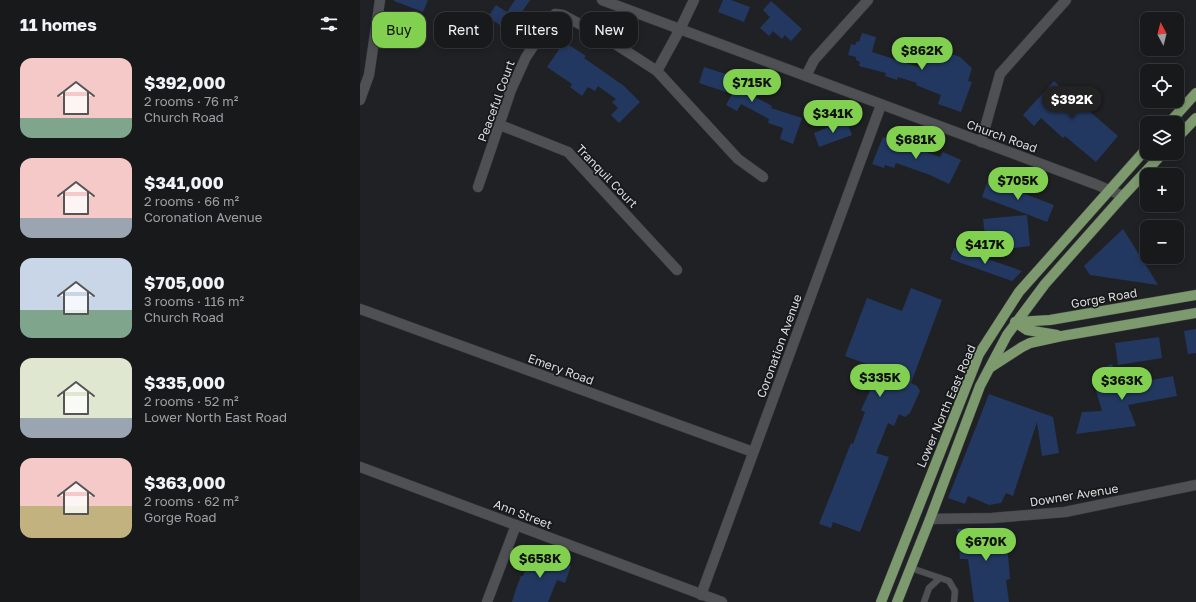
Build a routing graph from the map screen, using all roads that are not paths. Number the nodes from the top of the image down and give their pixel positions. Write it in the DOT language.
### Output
graph roads {
  1 [pos="380,0"];
  2 [pos="602,0"];
  3 [pos="694,0"];
  4 [pos="868,0"];
  5 [pos="1066,0"];
  6 [pos="680,30"];
  7 [pos="657,71"];
  8 [pos="806,76"];
  9 [pos="1196,93"];
  10 [pos="360,100"];
  11 [pos="881,106"];
  12 [pos="1175,116"];
  13 [pos="1196,118"];
  14 [pos="500,125"];
  15 [pos="1184,131"];
  16 [pos="981,142"];
  17 [pos="1140,156"];
  18 [pos="1156,160"];
  19 [pos="763,177"];
  20 [pos="478,187"];
  21 [pos="1110,190"];
  22 [pos="1123,196"];
  23 [pos="677,270"];
  24 [pos="1196,295"];
  25 [pos="360,309"];
  26 [pos="1196,313"];
  27 [pos="1003,316"];
  28 [pos="1016,322"];
  29 [pos="1062,336"];
  30 [pos="990,368"];
  31 [pos="753,452"];
  32 [pos="360,467"];
  33 [pos="1196,485"];
  34 [pos="930,519"];
  35 [pos="516,525"];
  36 [pos="911,568"];
  37 [pos="940,578"];
  38 [pos="701,595"];
  39 [pos="487,602"];
  40 [pos="722,602"];
  41 [pos="880,602"];
  42 [pos="897,602"];
  43 [pos="924,602"];
  44 [pos="954,602"];
  1 -- 10 [label="street"];
  2 -- 6 [label="street, Church Road"];
  3 -- 6 [label="street"];
  4 -- 8 [label="street"];
  5 -- 16 [label="street"];
  6 -- 7 [label="street"];
  6 -- 8 [label="street, Church Road"];
  7 -- 14 [label="street, Peaceful Court"];
  7 -- 19 [label="street"];
  8 -- 11 [label="street, Church Road"];
  9 -- 12 [label="main road"];
  11 -- 16 [label="street, Church Road"];
  11 -- 31 [label="street, Coronation Avenue"];
  13 -- 15 [label="main road"];
  14 -- 20 [label="street, Peaceful Court"];
  14 -- 23 [label="street, Tranquil Court"];
  16 -- 21 [label="street, Church Road"];
  17 -- 21 [label="main road, Lower North East Road"];
  18 -- 22 [label="main road, Lower North East Road"];
  21 -- 22 [label="street, Church Road"];
  21 -- 27 [label="main road, Lower North East Road"];
  22 -- 28 [label="main road, Lower North East Road"];
  24 -- 28 [label="main road, Gorge Road"];
  25 -- 31 [label="street, Emery Road"];
  26 -- 29 [label="main road, Gorge Road"];
  27 -- 28 [label="main road, Gorge Road"];
  27 -- 41 [label="main road, Lower North East Road"];
  28 -- 29 [label="main road, Gorge Road"];
  28 -- 30 [label="main road, Lower North East Road"];
  29 -- 30 [label="main road, Gorge Road"];
  30 -- 34 [label="main road, Lower North East Road"];
  31 -- 38 [label="street, Coronation Avenue"];
  32 -- 35 [label="street, Ann Street"];
  33 -- 34 [label="street, Downer Avenue"];
  34 -- 36 [label="main road, Lower North East Road"];
  35 -- 38 [label="street, Ann Street"];
  35 -- 39 [label="street"];
  36 -- 37 [label="lane"];
  36 -- 42 [label="main road, Lower North East Road"];
  37 -- 43 [label="lane"];
  37 -- 44 [label="lane"];
  38 -- 40 [label="street, Ann Street"];
}
